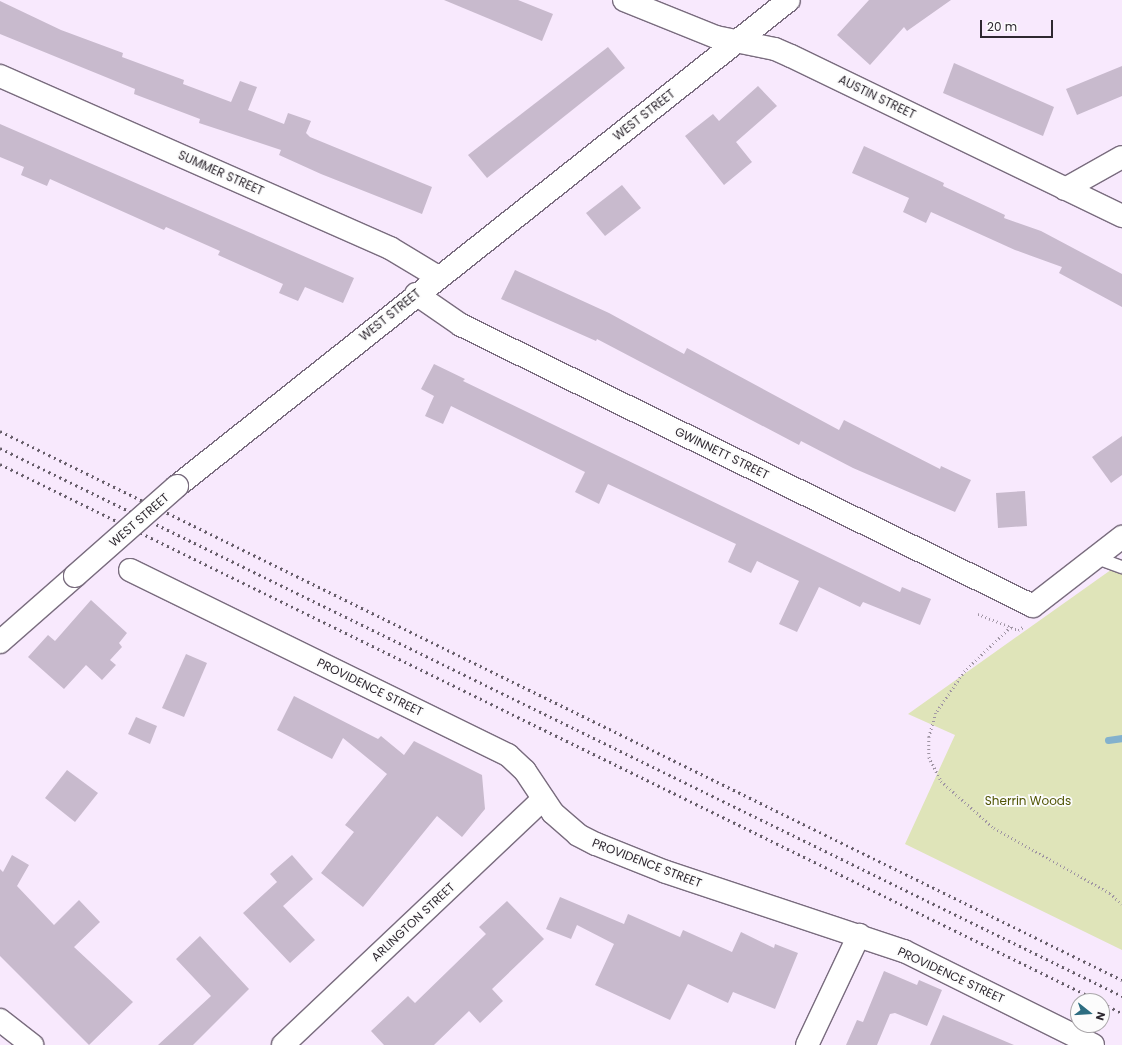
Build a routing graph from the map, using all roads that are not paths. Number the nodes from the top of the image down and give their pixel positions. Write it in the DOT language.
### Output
graph roads {
  1 [pos="624,0"];
  2 [pos="790,0"];
  3 [pos="736,41"];
  4 [pos="0,76"];
  5 [pos="1122,157"];
  6 [pos="1066,189"];
  7 [pos="1122,216"];
  8 [pos="438,277"];
  9 [pos="416,294"];
  10 [pos="1122,536"];
  11 [pos="1094,557"];
  12 [pos="1122,567"];
  13 [pos="130,570"];
  14 [pos="0,642"];
  15 [pos="543,799"];
  16 [pos="859,935"];
  17 [pos="0,1020"];
  18 [pos="32,1045"];
  19 [pos="283,1045"];
  20 [pos="806,1045"];
  21 [pos="1093,1045"];
  1 -- 3 [label="street, AUSTIN STREET"];
  2 -- 3 [label="street, WEST STREET"];
  3 -- 6 [label="street, AUSTIN STREET"];
  3 -- 8 [label="street, WEST STREET"];
  4 -- 8 [label="street, SUMMER STREET"];
  5 -- 6 [label="street"];
  6 -- 7 [label="street, AUSTIN STREET"];
  8 -- 9 [label="street, WEST STREET"];
  9 -- 11 [label="street, GWINNETT STREET"];
  9 -- 14 [label="street, WEST STREET, bridge"];
  10 -- 11 [label="street"];
  11 -- 12 [label="lane"];
  13 -- 15 [label="street, PROVIDENCE STREET"];
  15 -- 16 [label="street, PROVIDENCE STREET"];
  15 -- 19 [label="street, ARLINGTON STREET"];
  16 -- 20 [label="street"];
  16 -- 21 [label="street, PROVIDENCE STREET"];
  17 -- 18 [label="street"];
}
